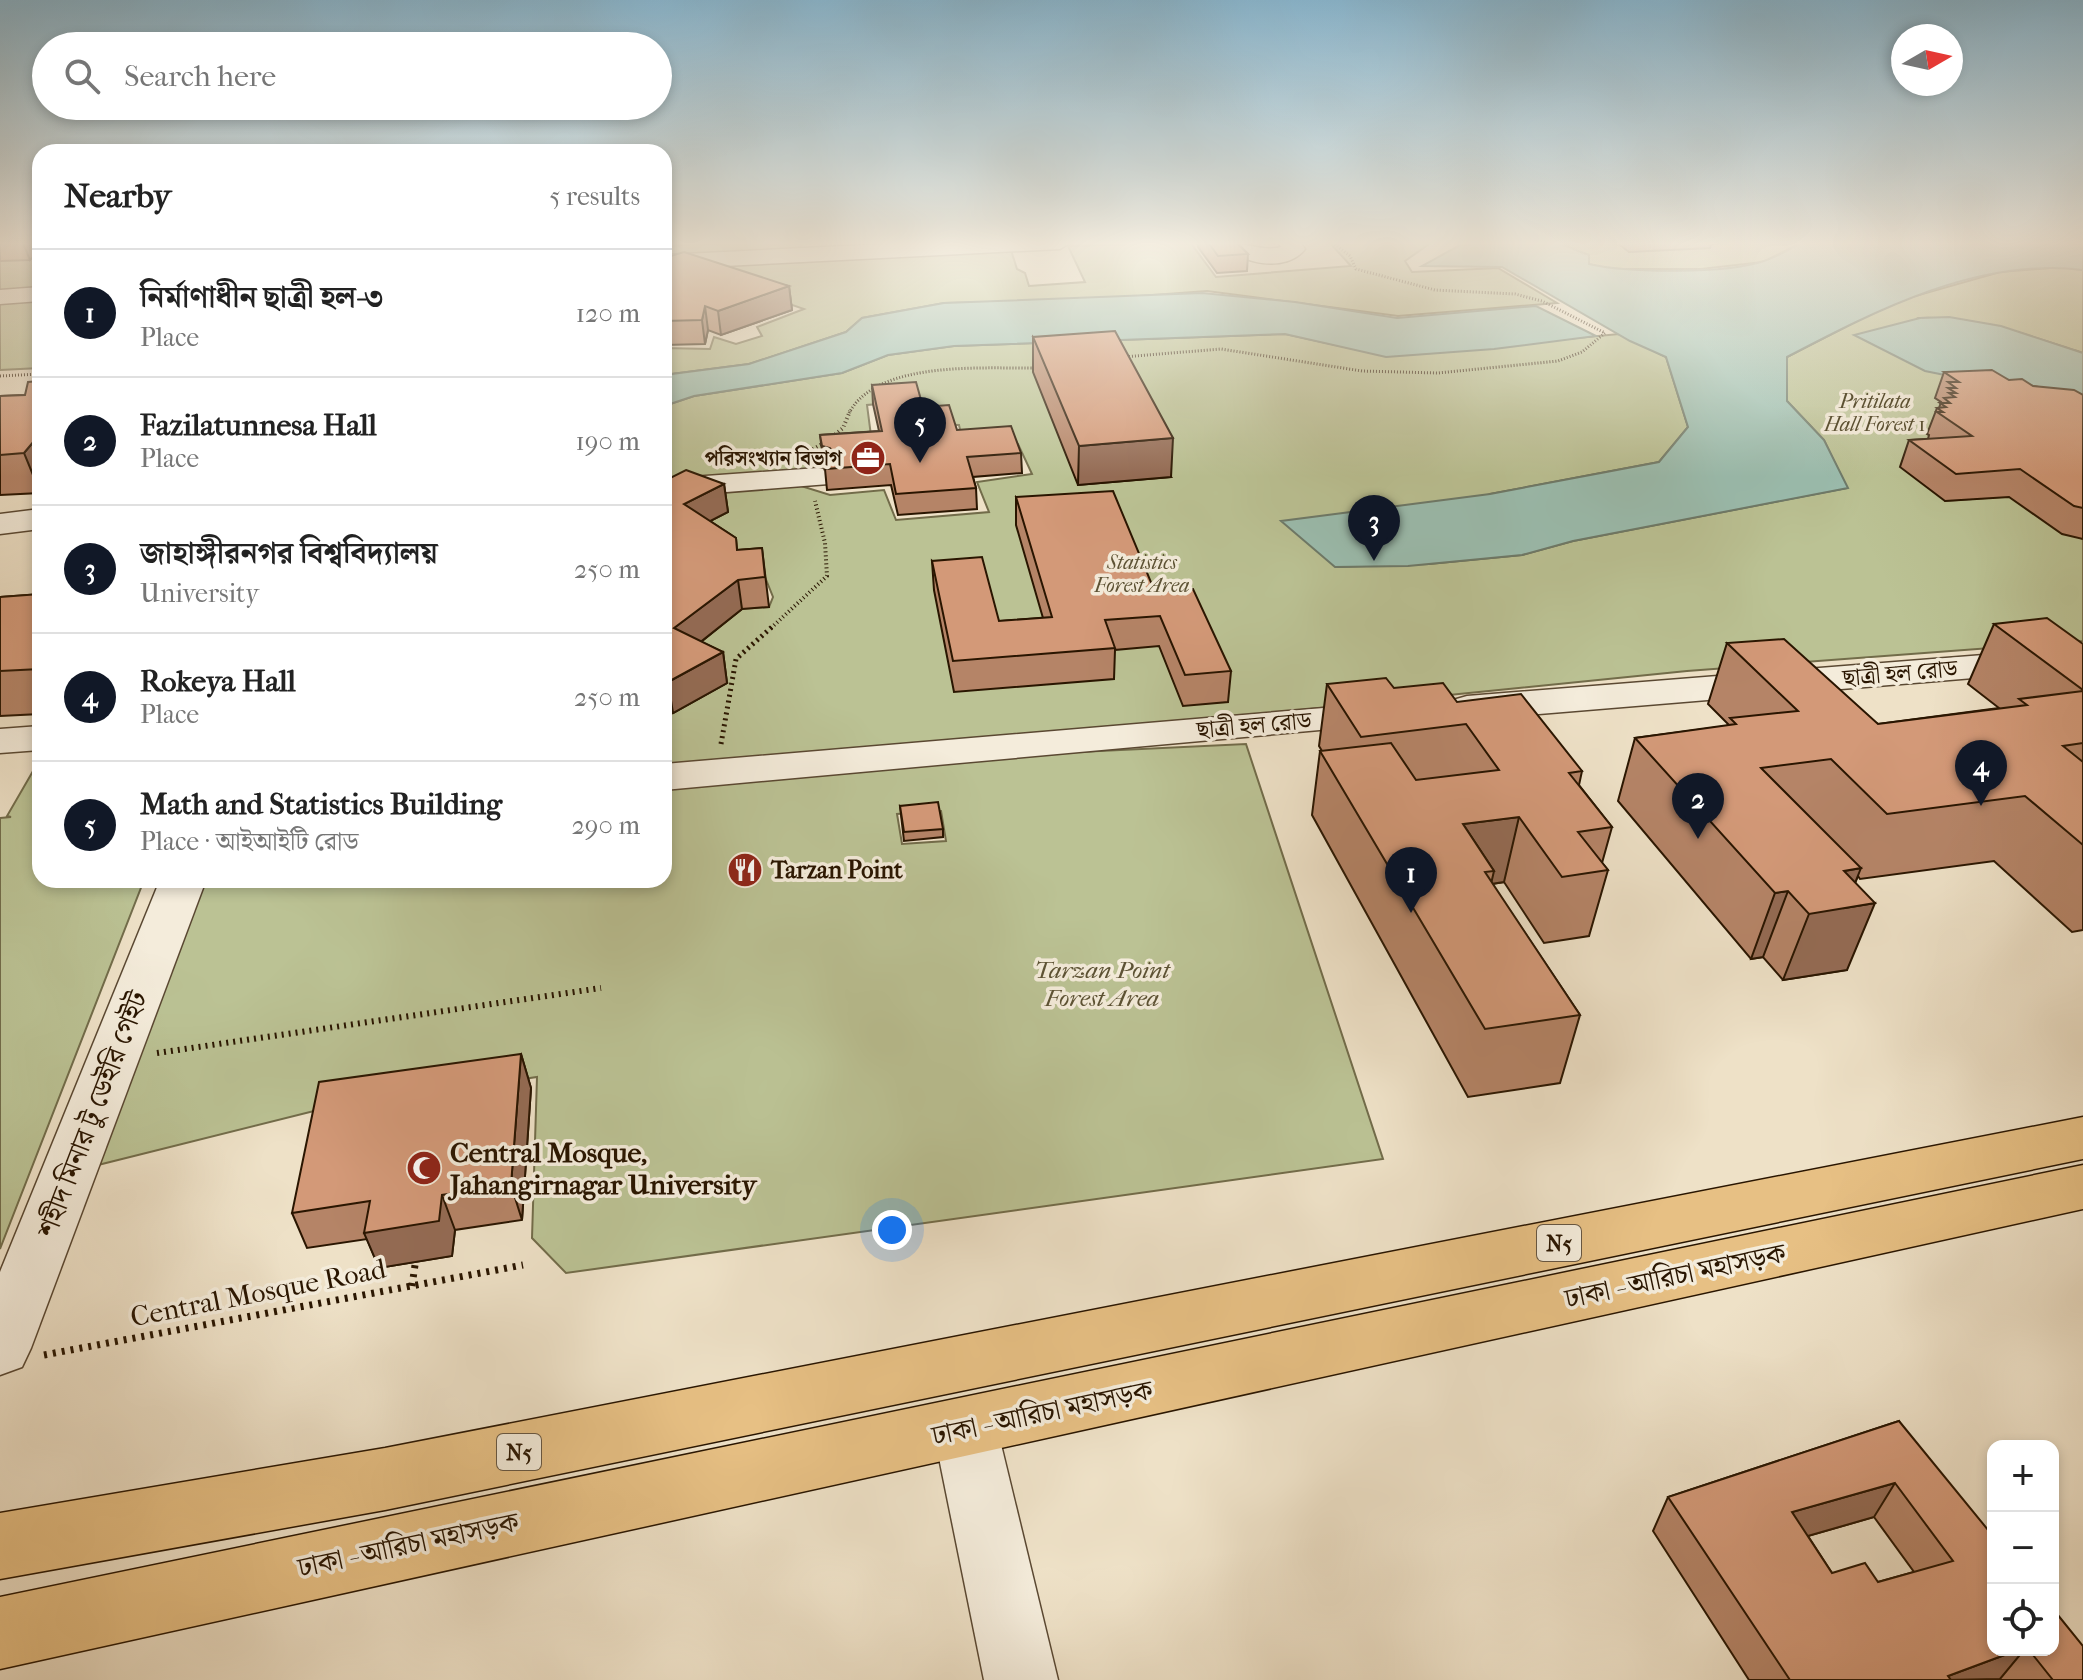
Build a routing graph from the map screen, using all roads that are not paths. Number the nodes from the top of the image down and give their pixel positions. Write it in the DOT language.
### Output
graph roads {
  1 [pos="810,478"];
  2 [pos="672,487"];
  3 [pos="32,520"];
  4 [pos="0,524"];
  5 [pos="2083,658"];
  6 [pos="32,739"];
  7 [pos="0,741"];
  8 [pos="672,776"];
  9 [pos="166,888"];
  10 [pos="180,888"];
  11 [pos="2083,1138"];
  12 [pos="2083,1187"];
  13 [pos="0,1291"];
  14 [pos="1036,1348"];
  15 [pos="15,1352"];
  16 [pos="1050,1410"];
  17 [pos="965,1428"];
  18 [pos="0,1546"];
  19 [pos="0,1633"];
  20 [pos="1021,1680"];
  1 -- 2 [label="street"];
  3 -- 4 [label="street"];
  5 -- 8 [label="street, ছাত্রী হল রোড"];
  6 -- 7 [label="street"];
  9 -- 13 [label="street"];
  10 -- 15 [label="street, শহীদ মিনার টু ডেইরি গেইট"];
  11 -- 14 [label="highway, ঢাকা - আরিচা মহাসড়ক / N5"];
  12 -- 16 [label="highway, ঢাকা - আরিচা মহাসড়ক / N5"];
  14 -- 16 [label="highway"];
  14 -- 18 [label="highway, ঢাকা - আরিচা মহাসড়ক / N5"];
  16 -- 17 [label="highway, ঢাকা - আরিচা মহাসড়ক / N5"];
  17 -- 19 [label="highway, ঢাকা - আরিচা মহাসড়ক / N5"];
  17 -- 20 [label="street"];
}
